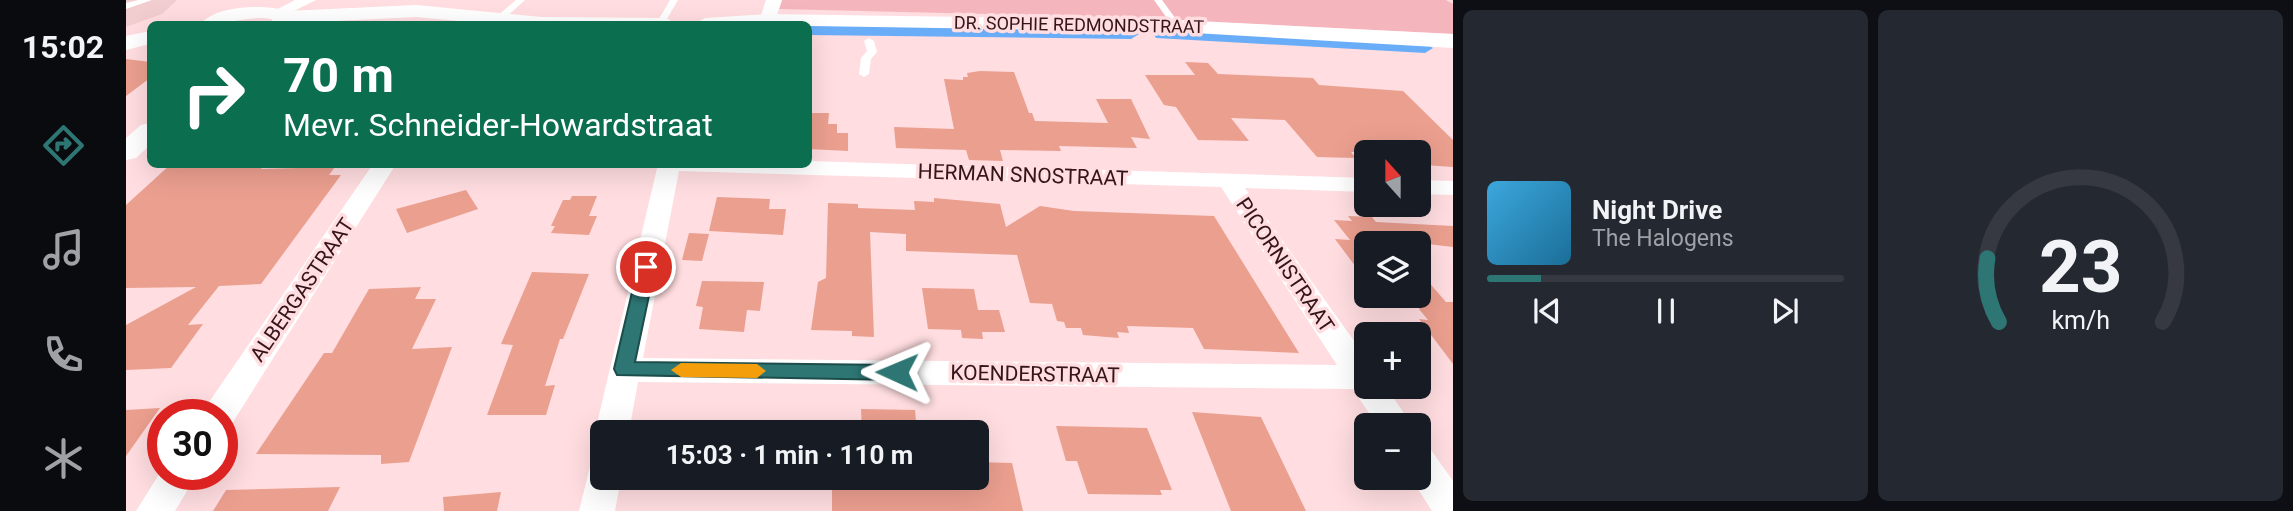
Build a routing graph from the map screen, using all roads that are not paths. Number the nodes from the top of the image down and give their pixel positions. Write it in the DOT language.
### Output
graph roads {
  1 [pos="148,0"];
  2 [pos="308,0"];
  3 [pos="521,0"];
  4 [pos="674,0"];
  5 [pos="1158,0"];
  6 [pos="126,6"];
  7 [pos="769,15"];
  8 [pos="281,18"];
  9 [pos="499,19"];
  10 [pos="216,21"];
  11 [pos="563,21"];
  12 [pos="662,21"];
  13 [pos="726,21"];
  14 [pos="1142,25"];
  15 [pos="1177,26"];
  16 [pos="147,39"];
  17 [pos="812,39"];
  18 [pos="869,40"];
  19 [pos="126,43"];
  20 [pos="147,46"];
  21 [pos="1155,47"];
  22 [pos="1452,47"];
  23 [pos="126,49"];
  24 [pos="864,74"];
  25 [pos="147,134"];
  26 [pos="126,152"];
  27 [pos="382,168"];
  28 [pos="668,168"];
  29 [pos="808,168"];
  30 [pos="1228,181"];
  31 [pos="1354,185"];
  32 [pos="1432,187"];
  33 [pos="1453,188"];
  34 [pos="1354,365"];
  35 [pos="624,369"];
  36 [pos="1354,382"];
  37 [pos="230,399"];
  38 [pos="614,420"];
  39 [pos="1431,479"];
  40 [pos="169,490"];
  41 [pos="601,490"];
  42 [pos="155,511"];
  43 [pos="597,511"];
  44 [pos="1453,511"];
  1 -- 6 [label="lane"];
  2 -- 8 [label="street"];
  3 -- 9 [label="lane"];
  4 -- 12 [label="lane"];
  5 -- 15 [label="lane"];
  7 -- 13 [label="street, DR. SOPHIE REDMONDSTRAAT"];
  7 -- 14 [label="street, DR. SOPHIE REDMONDSTRAAT"];
  8 -- 9 [label="street"];
  8 -- 10 [label="street"];
  9 -- 11 [label="street"];
  14 -- 15 [label="street, DR. SOPHIE REDMONDSTRAAT"];
  14 -- 21 [label="street"];
  15 -- 22 [label="street, DR. SOPHIE REDMONDSTRAAT"];
  16 -- 19 [label="street"];
  17 -- 18 [label="street, DR. SOPHIE REDMONDSTRAAT"];
  18 -- 21 [label="street, DR. SOPHIE REDMONDSTRAAT"];
  18 -- 24 [label="lane"];
  20 -- 23 [label="street"];
  21 -- 22 [label="street, DR. SOPHIE REDMONDSTRAAT"];
  25 -- 26 [label="street"];
  27 -- 37 [label="street, ALBERGASTRAAT"];
  28 -- 35 [label="street"];
  29 -- 30 [label="street, HERMAN SNOSTRAAT"];
  30 -- 31 [label="street, HERMAN SNOSTRAAT"];
  30 -- 34 [label="street, PICORNISTRAAT"];
  32 -- 33 [label="street"];
  35 -- 36 [label="street, KOENDERSTRAAT"];
  35 -- 38 [label="street"];
  39 -- 44 [label="street"];
  40 -- 42 [label="street"];
  41 -- 43 [label="street"];
}
